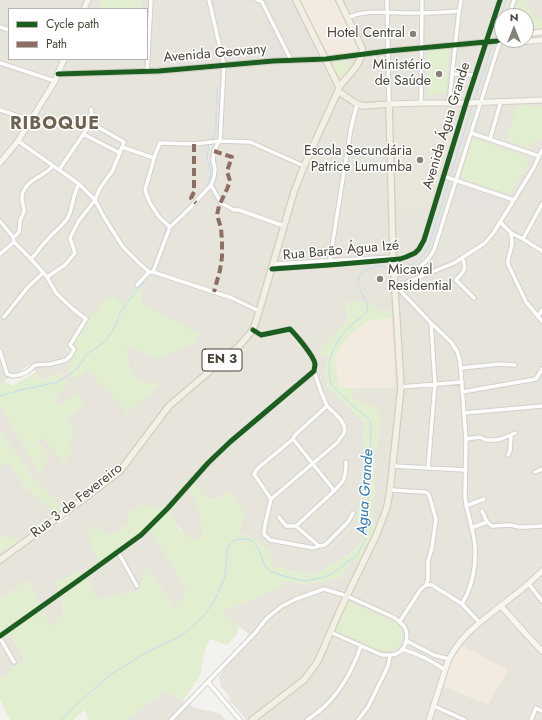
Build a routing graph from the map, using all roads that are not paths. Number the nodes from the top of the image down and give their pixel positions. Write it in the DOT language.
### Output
graph roads {
  1 [pos="151,0"];
  2 [pos="209,0"];
  3 [pos="257,0"];
  4 [pos="296,0"];
  5 [pos="339,0"];
  6 [pos="387,0"];
  7 [pos="422,0"];
  8 [pos="461,0"];
  9 [pos="500,0"];
  10 [pos="459,11"];
  11 [pos="387,12"];
  12 [pos="422,13"];
  13 [pos="347,18"];
  14 [pos="494,40"];
  15 [pos="488,42"];
  16 [pos="456,45"];
  17 [pos="422,48"];
  18 [pos="496,48"];
  19 [pos="388,51"];
  20 [pos="148,54"];
  21 [pos="363,54"];
  22 [pos="326,59"];
  23 [pos="64,60"];
  24 [pos="148,60"];
  25 [pos="292,60"];
  26 [pos="0,63"];
  27 [pos="224,65"];
  28 [pos="147,72"];
  29 [pos="58,74"];
  30 [pos="453,74"];
  31 [pos="475,75"];
  32 [pos="55,81"];
  33 [pos="338,89"];
  34 [pos="542,100"];
  35 [pos="501,101"];
  36 [pos="473,102"];
  37 [pos="421,103"];
  38 [pos="450,103"];
  39 [pos="357,104"];
  40 [pos="389,104"];
  41 [pos="91,109"];
  42 [pos="0,110"];
  43 [pos="30,120"];
  44 [pos="91,123"];
  45 [pos="471,133"];
  46 [pos="84,134"];
  47 [pos="490,139"];
  48 [pos="220,140"];
  49 [pos="18,141"];
  50 [pos="122,147"];
  51 [pos="542,150"];
  52 [pos="120,153"];
  53 [pos="539,156"];
  54 [pos="154,158"];
  55 [pos="0,163"];
  56 [pos="53,166"];
  57 [pos="304,166"];
  58 [pos="59,170"];
  59 [pos="445,177"];
  60 [pos="456,180"];
  61 [pos="79,184"];
  62 [pos="211,185"];
  63 [pos="95,200"];
  64 [pos="514,200"];
  65 [pos="542,204"];
  66 [pos="0,220"];
  67 [pos="500,222"];
  68 [pos="284,226"];
  69 [pos="170,227"];
  70 [pos="511,233"];
  71 [pos="13,237"];
  72 [pos="523,239"];
  73 [pos="14,242"];
  74 [pos="542,252"];
  75 [pos="0,254"];
  76 [pos="412,255"];
  77 [pos="394,258"];
  78 [pos="462,258"];
  79 [pos="31,259"];
  80 [pos="330,263"];
  81 [pos="273,266"];
  82 [pos="151,272"];
  83 [pos="43,273"];
  84 [pos="395,275"];
  85 [pos="47,277"];
  86 [pos="137,285"];
  87 [pos="395,285"];
  88 [pos="474,298"];
  89 [pos="542,310"];
  90 [pos="259,311"];
  91 [pos="538,316"];
  92 [pos="4,318"];
  93 [pos="542,321"];
  94 [pos="431,323"];
  95 [pos="252,330"];
  96 [pos="0,351"];
  97 [pos="515,365"];
  98 [pos="461,368"];
  99 [pos="542,370"];
  100 [pos="314,371"];
  101 [pos="462,382"];
  102 [pos="435,384"];
  103 [pos="401,387"];
  104 [pos="462,392"];
  105 [pos="327,406"];
  106 [pos="542,406"];
  107 [pos="464,413"];
  108 [pos="515,433"];
  109 [pos="510,435"];
  110 [pos="293,439"];
  111 [pos="466,439"];
  112 [pos="508,455"];
  113 [pos="346,462"];
  114 [pos="313,464"];
  115 [pos="393,466"];
  116 [pos="428,468"];
  117 [pos="466,470"];
  118 [pos="542,470"];
  119 [pos="535,472"];
  120 [pos="390,490"];
  121 [pos="333,492"];
  122 [pos="271,499"];
  123 [pos="484,499"];
  124 [pos="466,506"];
  125 [pos="482,511"];
  126 [pos="354,513"];
  127 [pos="279,517"];
  128 [pos="487,522"];
  129 [pos="296,526"];
  130 [pos="542,526"];
  131 [pos="471,528"];
  132 [pos="319,546"];
  133 [pos="118,552"];
  134 [pos="0,560"];
  135 [pos="542,571"];
  136 [pos="528,583"];
  137 [pos="426,585"];
  138 [pos="137,586"];
  139 [pos="347,596"];
  140 [pos="542,601"];
  141 [pos="462,604"];
  142 [pos="501,606"];
  143 [pos="400,621"];
  144 [pos="480,623"];
  145 [pos="330,632"];
  146 [pos="0,637"];
  147 [pos="407,641"];
  148 [pos="361,646"];
  149 [pos="402,649"];
  150 [pos="542,651"];
  151 [pos="390,656"];
  152 [pos="449,659"];
  153 [pos="14,662"];
  154 [pos="445,670"];
  155 [pos="208,682"];
  156 [pos="434,706"];
  157 [pos="542,711"];
  158 [pos="171,720"];
  159 [pos="240,720"];
  160 [pos="252,720"];
  161 [pos="307,720"];
  162 [pos="358,720"];
  163 [pos="429,720"];
  164 [pos="465,720"];
  165 [pos="531,720"];
  1 -- 20 [label="street"];
  2 -- 27 [label="street"];
  3 -- 25 [label="street"];
  4 -- 22 [label="main road"];
  5 -- 13 [label="main road"];
  6 -- 11 [label="street"];
  7 -- 12 [label="street"];
  8 -- 10 [label="street"];
  9 -- 15 [label="street, Avenida Água Grande"];
  10 -- 12 [label="street"];
  10 -- 16 [label="street"];
  11 -- 12 [label="street"];
  11 -- 13 [label="street"];
  11 -- 19 [label="street"];
  12 -- 17 [label="street"];
  13 -- 21 [label="main road"];
  14 -- 15 [label="street, Avenida Geovany"];
  15 -- 16 [label="street, Avenida Geovany"];
  15 -- 31 [label="street, Avenida Água Grande"];
  16 -- 17 [label="street, Avenida Geovany"];
  16 -- 30 [label="street"];
  17 -- 19 [label="street, Avenida Geovany"];
  17 -- 37 [label="street"];
  18 -- 36 [label="street, Avenida Água Grande"];
  19 -- 21 [label="street, Avenida Geovany"];
  19 -- 40 [label="street"];
  21 -- 22 [label="street, Avenida Geovany"];
  21 -- 33 [label="main road, Rua 3 de Fevereiro"];
  22 -- 25 [label="street, Avenida Geovany"];
  22 -- 33 [label="main road"];
  23 -- 29 [label="street"];
  24 -- 28 [label="street"];
  25 -- 27 [label="street, Avenida Geovany"];
  26 -- 32 [label="street"];
  27 -- 28 [label="street, Avenida Geovany"];
  27 -- 48 [label="street"];
  28 -- 29 [label="street, Avenida Geovany"];
  29 -- 32 [label="street"];
  30 -- 31 [label="street"];
  30 -- 38 [label="street"];
  31 -- 36 [label="street, Avenida Água Grande"];
  32 -- 43 [label="street"];
  33 -- 39 [label="main road"];
  33 -- 57 [label="main road, Rua 3 de Fevereiro / EN 3"];
  34 -- 35 [label="street"];
  35 -- 36 [label="street"];
  35 -- 47 [label="street"];
  36 -- 38 [label="street"];
  36 -- 45 [label="street, Avenida Água Grande"];
  36 -- 59 [label="street, Avenida Água Grande"];
  37 -- 38 [label="street"];
  37 -- 40 [label="street"];
  39 -- 40 [label="main road"];
  39 -- 80 [label="street"];
  40 -- 77 [label="main road"];
  41 -- 44 [label="street"];
  42 -- 43 [label="street"];
  43 -- 49 [label="street"];
  44 -- 46 [label="street"];
  44 -- 50 [label="street"];
  45 -- 47 [label="street"];
  45 -- 60 [label="street, Avenida Água Grande"];
  46 -- 52 [label="street"];
  46 -- 58 [label="street"];
  47 -- 53 [label="street"];
  48 -- 54 [label="street"];
  48 -- 57 [label="street"];
  48 -- 62 [label="street"];
  49 -- 55 [label="street"];
  49 -- 56 [label="street"];
  50 -- 52 [label="street"];
  50 -- 54 [label="street"];
  51 -- 53 [label="street"];
  52 -- 63 [label="street"];
  53 -- 64 [label="street"];
  54 -- 69 [label="street"];
  56 -- 58 [label="street"];
  56 -- 71 [label="street"];
  57 -- 68 [label="main road, Rua 3 de Fevereiro / EN 3"];
  58 -- 61 [label="street"];
  59 -- 60 [label="street"];
  59 -- 76 [label="street, Avenida Água Grande"];
  60 -- 64 [label="street"];
  60 -- 84 [label="street, Avenida Água Grande"];
  61 -- 63 [label="street"];
  61 -- 79 [label="street"];
  62 -- 68 [label="street"];
  62 -- 69 [label="street"];
  63 -- 82 [label="street"];
  63 -- 85 [label="street"];
  64 -- 67 [label="street"];
  65 -- 72 [label="street"];
  66 -- 71 [label="street"];
  67 -- 70 [label="street"];
  67 -- 78 [label="street"];
  68 -- 81 [label="main road, Rua 3 de Fevereiro / EN 3"];
  69 -- 82 [label="street"];
  70 -- 72 [label="street"];
  70 -- 91 [label="street"];
  71 -- 73 [label="street"];
  72 -- 74 [label="street"];
  73 -- 75 [label="street"];
  73 -- 79 [label="street"];
  76 -- 77 [label="street, Rua Barão Água Izé"];
  77 -- 80 [label="street, Rua Barão Água Izé"];
  77 -- 84 [label="main road"];
  78 -- 87 [label="street"];
  78 -- 88 [label="street"];
  79 -- 83 [label="street"];
  80 -- 81 [label="street, Rua Barão Água Izé"];
  81 -- 90 [label="main road, Rua 3 de Fevereiro / EN 3"];
  82 -- 86 [label="street"];
  82 -- 90 [label="street"];
  83 -- 85 [label="street"];
  83 -- 92 [label="street"];
  84 -- 87 [label="main road"];
  85 -- 96 [label="street"];
  87 -- 94 [label="street"];
  87 -- 103 [label="main road"];
  89 -- 91 [label="street"];
  90 -- 95 [label="main road, Rua 3 de Fevereiro / EN 3"];
  91 -- 93 [label="street"];
  94 -- 98 [label="street"];
  94 -- 102 [label="street"];
  95 -- 100 [label="street"];
  95 -- 134 [label="main road, Rua 3 de Fevereiro / EN 3"];
  97 -- 98 [label="street"];
  98 -- 101 [label="street"];
  99 -- 104 [label="street"];
  100 -- 105 [label="street"];
  100 -- 133 [label="street"];
  101 -- 102 [label="street"];
  101 -- 104 [label="street"];
  102 -- 103 [label="street"];
  102 -- 116 [label="street"];
  103 -- 115 [label="main road"];
  104 -- 107 [label="street"];
  105 -- 110 [label="street"];
  105 -- 114 [label="street"];
  106 -- 107 [label="street"];
  107 -- 111 [label="street"];
  108 -- 109 [label="street"];
  109 -- 111 [label="street"];
  109 -- 112 [label="street"];
  110 -- 114 [label="street"];
  110 -- 122 [label="street"];
  111 -- 117 [label="street"];
  113 -- 121 [label="street"];
  114 -- 121 [label="street"];
  114 -- 122 [label="street"];
  115 -- 116 [label="street"];
  115 -- 120 [label="main road"];
  116 -- 117 [label="street"];
  117 -- 124 [label="street"];
  118 -- 119 [label="street"];
  120 -- 137 [label="street"];
  120 -- 139 [label="main road"];
  121 -- 129 [label="street"];
  122 -- 132 [label="street"];
  123 -- 124 [label="street"];
  124 -- 131 [label="street"];
  125 -- 128 [label="street"];
  126 -- 132 [label="street"];
  127 -- 129 [label="street"];
  128 -- 130 [label="street"];
  128 -- 131 [label="street"];
  129 -- 132 [label="street"];
  131 -- 141 [label="street"];
  133 -- 138 [label="street"];
  133 -- 146 [label="street"];
  135 -- 136 [label="street"];
  136 -- 140 [label="street"];
  136 -- 142 [label="street"];
  137 -- 141 [label="street"];
  137 -- 143 [label="street"];
  139 -- 143 [label="street"];
  139 -- 145 [label="main road"];
  139 -- 155 [label="street"];
  141 -- 144 [label="street"];
  142 -- 144 [label="street"];
  142 -- 150 [label="street"];
  143 -- 147 [label="street"];
  144 -- 152 [label="street"];
  145 -- 148 [label="street"];
  145 -- 160 [label="main road"];
  146 -- 153 [label="street"];
  147 -- 149 [label="street"];
  147 -- 152 [label="street"];
  148 -- 151 [label="street"];
  148 -- 161 [label="street"];
  149 -- 151 [label="street"];
  149 -- 154 [label="street"];
  151 -- 162 [label="street"];
  152 -- 154 [label="street"];
  154 -- 156 [label="street"];
  155 -- 158 [label="street"];
  155 -- 159 [label="street"];
  156 -- 163 [label="street"];
  156 -- 164 [label="street"];
  157 -- 165 [label="street"];
}
